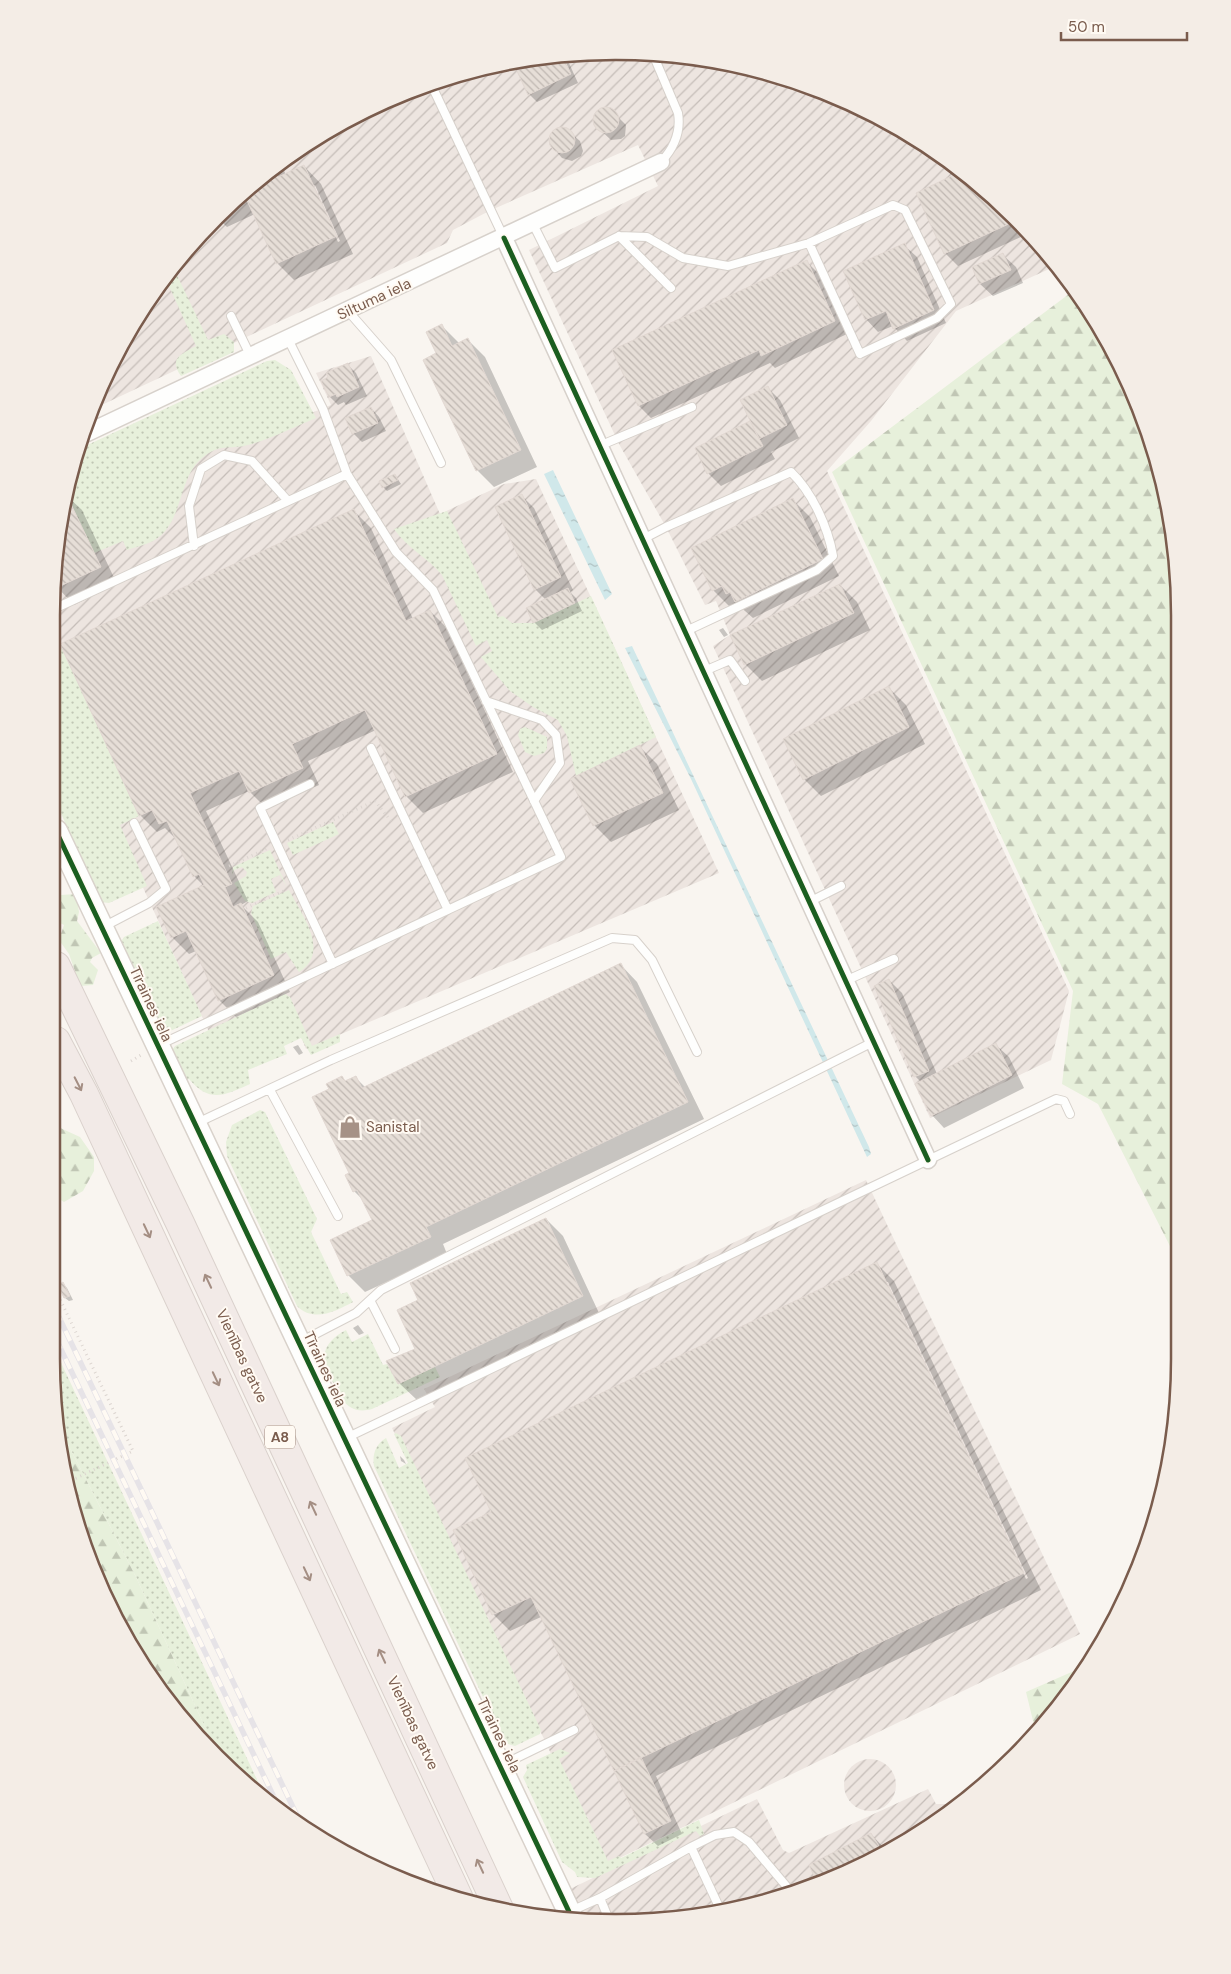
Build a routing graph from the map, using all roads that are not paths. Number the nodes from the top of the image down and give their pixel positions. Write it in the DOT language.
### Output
graph roads {
  1 [pos="656,61"];
  2 [pos="434,90"];
  3 [pos="661,162"];
  4 [pos="533,224"];
  5 [pos="619,236"];
  6 [pos="504,238"];
  7 [pos="809,243"];
  8 [pos="671,288"];
  9 [pos="348,311"];
  10 [pos="231,316"];
  11 [pos="288,339"];
  12 [pos="251,357"];
  13 [pos="692,407"];
  14 [pos="91,431"];
  15 [pos="598,446"];
  16 [pos="442,463"];
  17 [pos="347,474"];
  18 [pos="288,501"];
  19 [pos="641,540"];
  20 [pos="194,546"];
  21 [pos="60,606"];
  22 [pos="684,632"];
  23 [pos="702,672"];
  24 [pos="745,680"];
  25 [pos="486,701"];
  26 [pos="371,748"];
  27 [pos="310,784"];
  28 [pos="534,801"];
  29 [pos="134,823"];
  30 [pos="60,840"];
  31 [pos="841,886"];
  32 [pos="809,902"];
  33 [pos="448,910"];
  34 [pos="101,928"];
  35 [pos="894,959"];
  36 [pos="333,964"];
  37 [pos="60,974"];
  38 [pos="845,981"];
  39 [pos="873,1042"];
  40 [pos="157,1046"];
  41 [pos="60,1049"];
  42 [pos="697,1052"];
  43 [pos="270,1090"];
  44 [pos="1070,1114"];
  45 [pos="194,1124"];
  46 [pos="928,1160"];
  47 [pos="338,1216"];
  48 [pos="370,1300"];
  49 [pos="299,1342"];
  50 [pos="395,1349"];
  51 [pos="344,1439"];
  52 [pos="574,1730"];
  53 [pos="500,1766"];
  54 [pos="691,1847"];
  55 [pos="787,1887"];
  56 [pos="455,1890"];
  57 [pos="600,1898"];
  58 [pos="496,1900"];
  59 [pos="718,1904"];
  60 [pos="569,1912"];
  61 [pos="574,1912"];
  62 [pos="607,1914"];
  1 -- 3 [label="lane"];
  2 -- 6 [label="lane"];
  3 -- 4 [label="street, Siltuma iela"];
  4 -- 5 [label="lane"];
  4 -- 6 [label="street, Siltuma iela"];
  5 -- 7 [label="lane"];
  5 -- 8 [label="lane"];
  6 -- 9 [label="street, Siltuma iela"];
  6 -- 15 [label="street"];
  7 -- 7 [label="lane"];
  9 -- 11 [label="street, Siltuma iela"];
  9 -- 16 [label="lane"];
  10 -- 12 [label="lane"];
  11 -- 12 [label="street, Siltuma iela"];
  11 -- 17 [label="lane"];
  12 -- 14 [label="street, Siltuma iela"];
  13 -- 15 [label="lane"];
  15 -- 19 [label="street"];
  17 -- 18 [label="lane"];
  17 -- 25 [label="lane"];
  18 -- 20 [label="lane"];
  18 -- 20 [label="lane"];
  19 -- 22 [label="street"];
  19 -- 22 [label="lane"];
  20 -- 21 [label="lane"];
  22 -- 23 [label="street"];
  23 -- 24 [label="lane"];
  23 -- 32 [label="street"];
  25 -- 28 [label="lane"];
  25 -- 28 [label="lane"];
  26 -- 33 [label="lane"];
  27 -- 36 [label="lane"];
  28 -- 33 [label="lane"];
  29 -- 34 [label="lane"];
  30 -- 34 [label="street, Tīraines iela"];
  31 -- 32 [label="lane"];
  32 -- 38 [label="street"];
  33 -- 36 [label="lane"];
  34 -- 40 [label="street, Tīraines iela"];
  35 -- 38 [label="lane"];
  36 -- 40 [label="lane"];
  58 -- 37 [label="highway, Vienības gatve / A8, one-way"];
  38 -- 39 [label="street"];
  39 -- 46 [label="street"];
  39 -- 48 [label="lane"];
  40 -- 45 [label="street, Tīraines iela"];
  41 -- 56 [label="highway, A8, one-way"];
  42 -- 43 [label="lane"];
  43 -- 45 [label="lane"];
  43 -- 47 [label="lane"];
  44 -- 46 [label="lane"];
  45 -- 49 [label="street, Tīraines iela"];
  46 -- 51 [label="lane"];
  48 -- 49 [label="lane"];
  48 -- 50 [label="lane"];
  49 -- 51 [label="street, Tīraines iela"];
  51 -- 53 [label="street, Tīraines iela"];
  52 -- 53 [label="lane"];
  53 -- 60 [label="street, Tīraines iela"];
  54 -- 55 [label="lane"];
  54 -- 57 [label="lane"];
  54 -- 59 [label="lane"];
  57 -- 61 [label="lane"];
  57 -- 62 [label="lane"];
}
